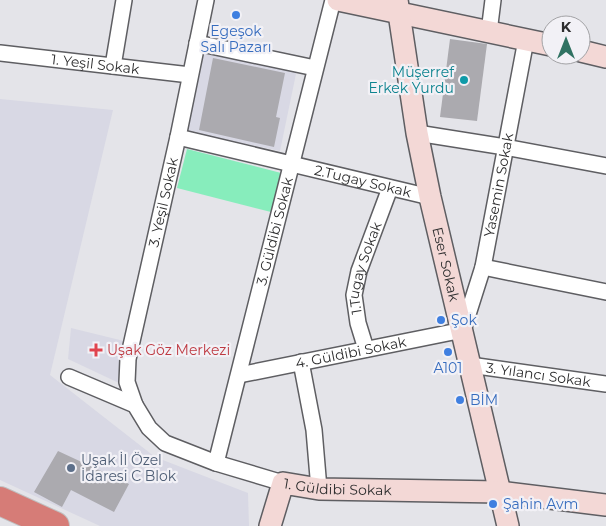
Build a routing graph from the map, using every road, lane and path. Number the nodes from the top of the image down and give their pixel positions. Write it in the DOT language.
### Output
graph roads {
  1 [pos="124,0"];
  2 [pos="206,0"];
  3 [pos="333,0"];
  4 [pos="338,0"];
  5 [pos="492,0"];
  6 [pos="398,6"];
  7 [pos="489,32"];
  8 [pos="526,40"];
  9 [pos="197,43"];
  10 [pos="541,43"];
  11 [pos="0,54"];
  12 [pos="591,54"];
  13 [pos="606,57"];
  14 [pos="113,66"];
  15 [pos="316,68"];
  16 [pos="190,75"];
  17 [pos="417,133"];
  18 [pos="178,137"];
  19 [pos="505,148"];
  20 [pos="291,164"];
  21 [pos="606,166"];
  22 [pos="390,188"];
  23 [pos="430,197"];
  24 [pos="483,267"];
  25 [pos="606,292"];
  26 [pos="462,330"];
  27 [pos="366,349"];
  28 [pos="301,362"];
  29 [pos="470,366"];
  30 [pos="238,375"];
  31 [pos="69,377"];
  32 [pos="606,384"];
  33 [pos="134,405"];
  34 [pos="216,463"];
  35 [pos="283,483"];
  36 [pos="319,489"];
  37 [pos="500,492"];
  38 [pos="0,501"];
  39 [pos="606,505"];
  40 [pos="55,526"];
  41 [pos="270,526"];
  42 [pos="508,526"];
  1 -- 14 [label="street"];
  2 -- 9 [label="street, 3. Yeşil Sokak"];
  3 -- 15 [label="street, 3. Güldibi Sokak"];
  4 -- 6 [label="street"];
  5 -- 7 [label="street"];
  6 -- 7 [label="street"];
  6 -- 17 [label="street, Eser Sokak"];
  7 -- 8 [label="street"];
  8 -- 10 [label="street"];
  8 -- 19 [label="street, Yasemin Sokak"];
  9 -- 15 [label="street"];
  9 -- 16 [label="street, 3. Yeşil Sokak"];
  11 -- 14 [label="street, 1. Yeşil Sokak"];
  12 -- 13 [label="street"];
  14 -- 16 [label="street, 1. Yeşil Sokak"];
  15 -- 20 [label="street, 3. Güldibi Sokak"];
  16 -- 18 [label="street, 3. Yeşil Sokak"];
  17 -- 19 [label="street"];
  17 -- 23 [label="street, Eser Sokak"];
  18 -- 20 [label="street, 2.Tugay Sokak"];
  18 -- 33 [label="street, 3. Yeşil Sokak"];
  19 -- 21 [label="street"];
  19 -- 24 [label="street, Yasemin Sokak"];
  20 -- 22 [label="street, 2.Tugay Sokak"];
  20 -- 30 [label="street, 3. Güldibi Sokak"];
  22 -- 23 [label="street, 2.Tugay Sokak"];
  22 -- 27 [label="street, 1.Tugay Sokak"];
  23 -- 26 [label="street, Eser Sokak"];
  24 -- 25 [label="street"];
  24 -- 26 [label="street, Yasemin Sokak"];
  26 -- 27 [label="street, 4. Güldibi Sokak"];
  26 -- 29 [label="street, Eser Sokak"];
  27 -- 28 [label="street, 4. Güldibi Sokak"];
  28 -- 30 [label="street, 4. Güldibi Sokak"];
  28 -- 36 [label="street"];
  29 -- 32 [label="street, 3. Yılancı Sokak"];
  29 -- 37 [label="street, Eser Sokak"];
  30 -- 34 [label="street, 3. Güldibi Sokak"];
  31 -- 33 [label="street"];
  33 -- 34 [label="street, 1. Güldibi Sokak"];
  34 -- 35 [label="street, 1. Güldibi Sokak"];
  35 -- 36 [label="street, 1. Güldibi Sokak"];
  35 -- 41 [label="street"];
  36 -- 37 [label="street, 1. Güldibi Sokak"];
  37 -- 39 [label="street, 1. Güldibi Sokak"];
  37 -- 42 [label="street, Eser Sokak"];
  38 -- 40 [label="highway"];
}
